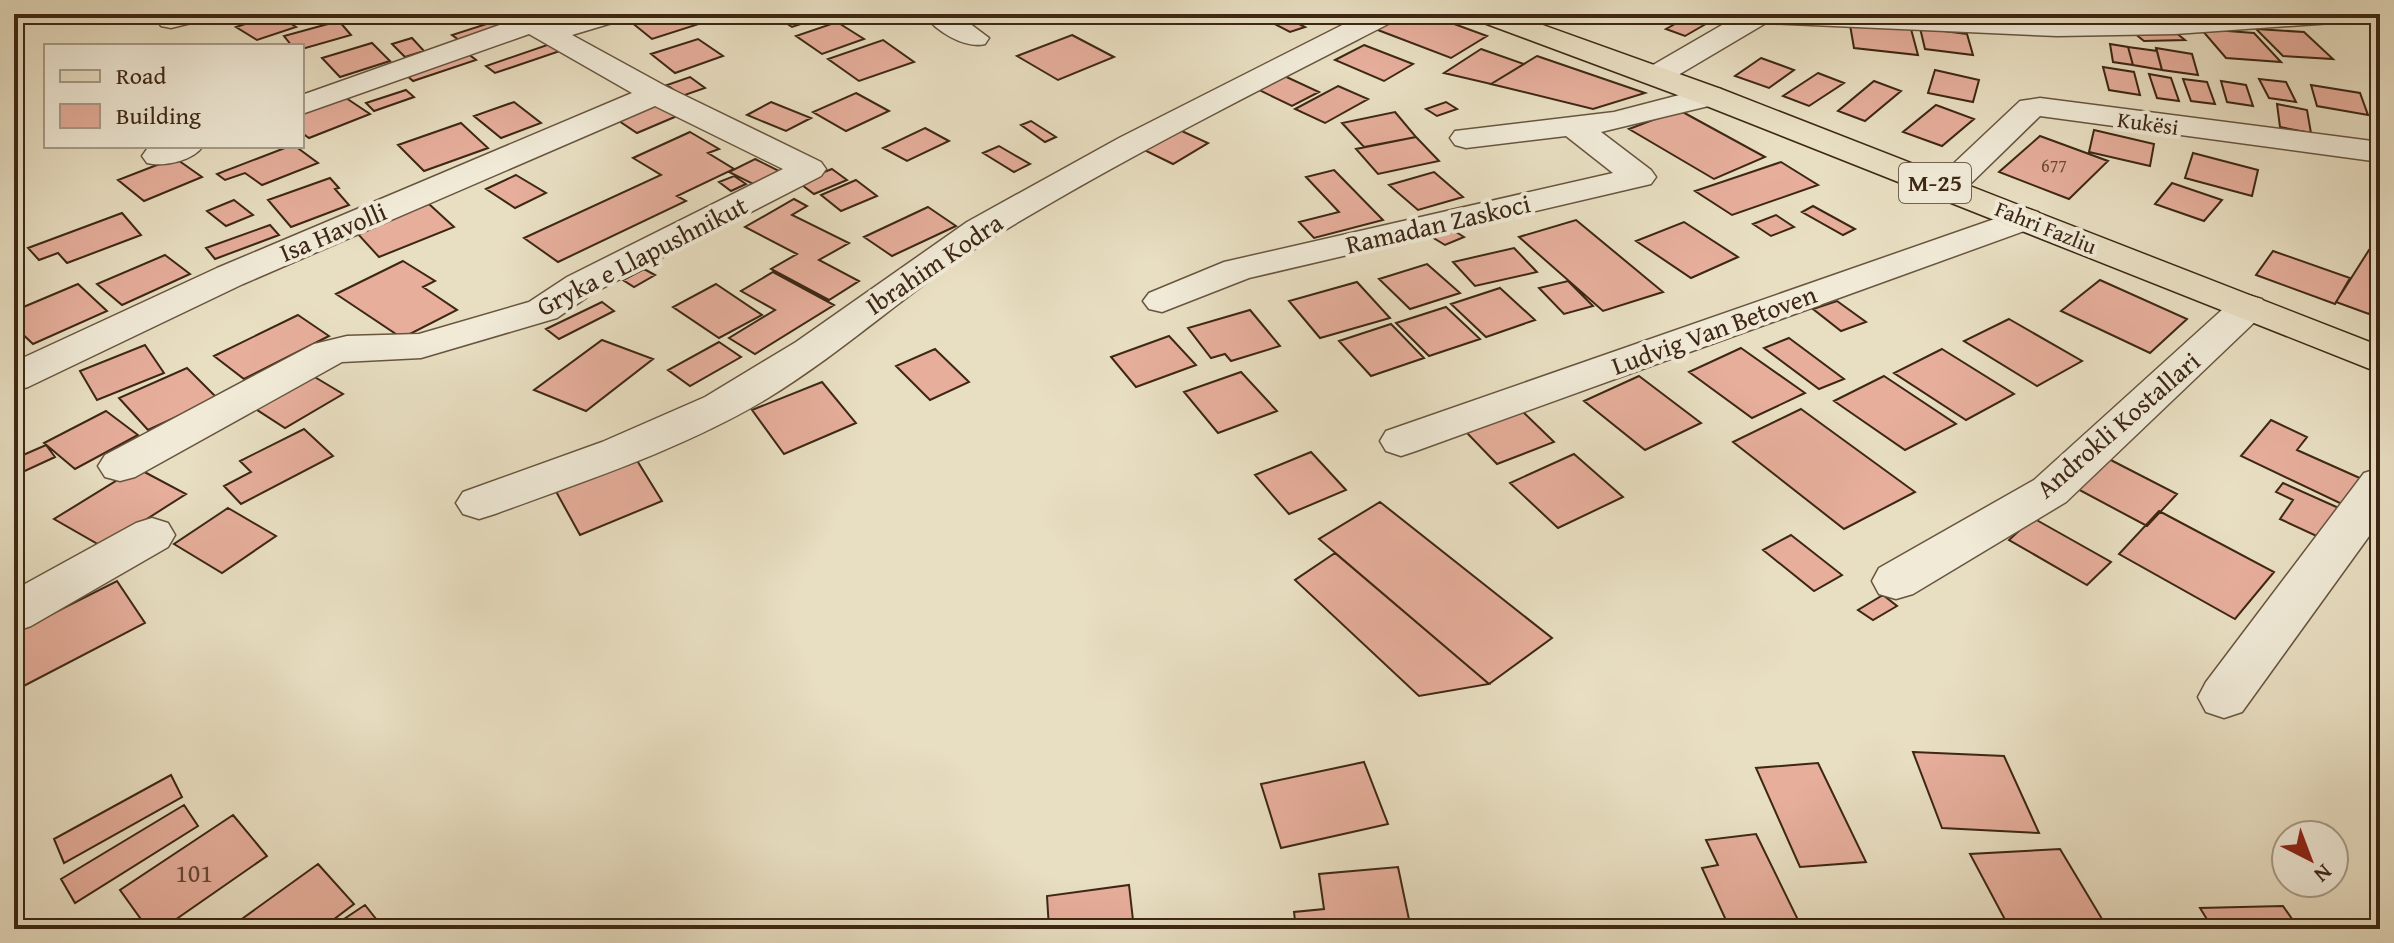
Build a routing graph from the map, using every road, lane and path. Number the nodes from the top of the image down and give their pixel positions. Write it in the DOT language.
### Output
graph roads {
  1 [pos="612,14"];
  2 [pos="938,14"];
  3 [pos="1386,14"];
  4 [pos="1486,14"];
  5 [pos="1761,14"];
  6 [pos="2347,14"];
  7 [pos="531,24"];
  8 [pos="975,38"];
  9 [pos="1657,75"];
  10 [pos="656,94"];
  11 [pos="1710,96"];
  12 [pos="304,104"];
  13 [pos="1574,127"];
  14 [pos="1466,138"];
  15 [pos="2380,152"];
  16 [pos="1947,188"];
  17 [pos="2026,219"];
  18 [pos="1162,301"];
  19 [pos="2248,307"];
  20 [pos="2380,360"];
  21 [pos="14,378"];
  22 [pos="1401,441"];
  23 [pos="120,466"];
  24 [pos="2380,484"];
  25 [pos="479,503"];
  26 [pos="152,535"];
  27 [pos="1896,581"];
  28 [pos="14,613"];
  29 [pos="2224,697"];
  1 -- 7 [label="street"];
  2 -- 8 [label="street"];
  3 -- 25 [label="street, Ibrahim Kodra"];
  4 -- 9 [label="main road, Fahri Fazliu / M-25"];
  5 -- 6 [label="street"];
  5 -- 9 [label="street"];
  7 -- 10 [label="street, Gryka e Llapushnikut"];
  7 -- 12 [label="street"];
  9 -- 11 [label="main road, Fahri Fazliu / M-25"];
  10 -- 21 [label="street, Isa Havolli"];
  10 -- 23 [label="street, Gryka e Llapushnikut"];
  11 -- 13 [label="street"];
  11 -- 16 [label="main road, Fahri Fazliu / M-25"];
  13 -- 14 [label="street"];
  13 -- 18 [label="street, Ramadan Zaskoci"];
  15 -- 16 [label="street, Kukësi"];
  16 -- 17 [label="main road, Fahri Fazliu / M-25"];
  17 -- 19 [label="main road, Fahri Fazliu / M-25"];
  17 -- 22 [label="street, Ludvig Van Betoven"];
  19 -- 20 [label="main road, Fahri Fazliu / M-25"];
  19 -- 27 [label="street, Androkli Kostallari"];
  24 -- 29 [label="street"];
  26 -- 28 [label="street"];
}
